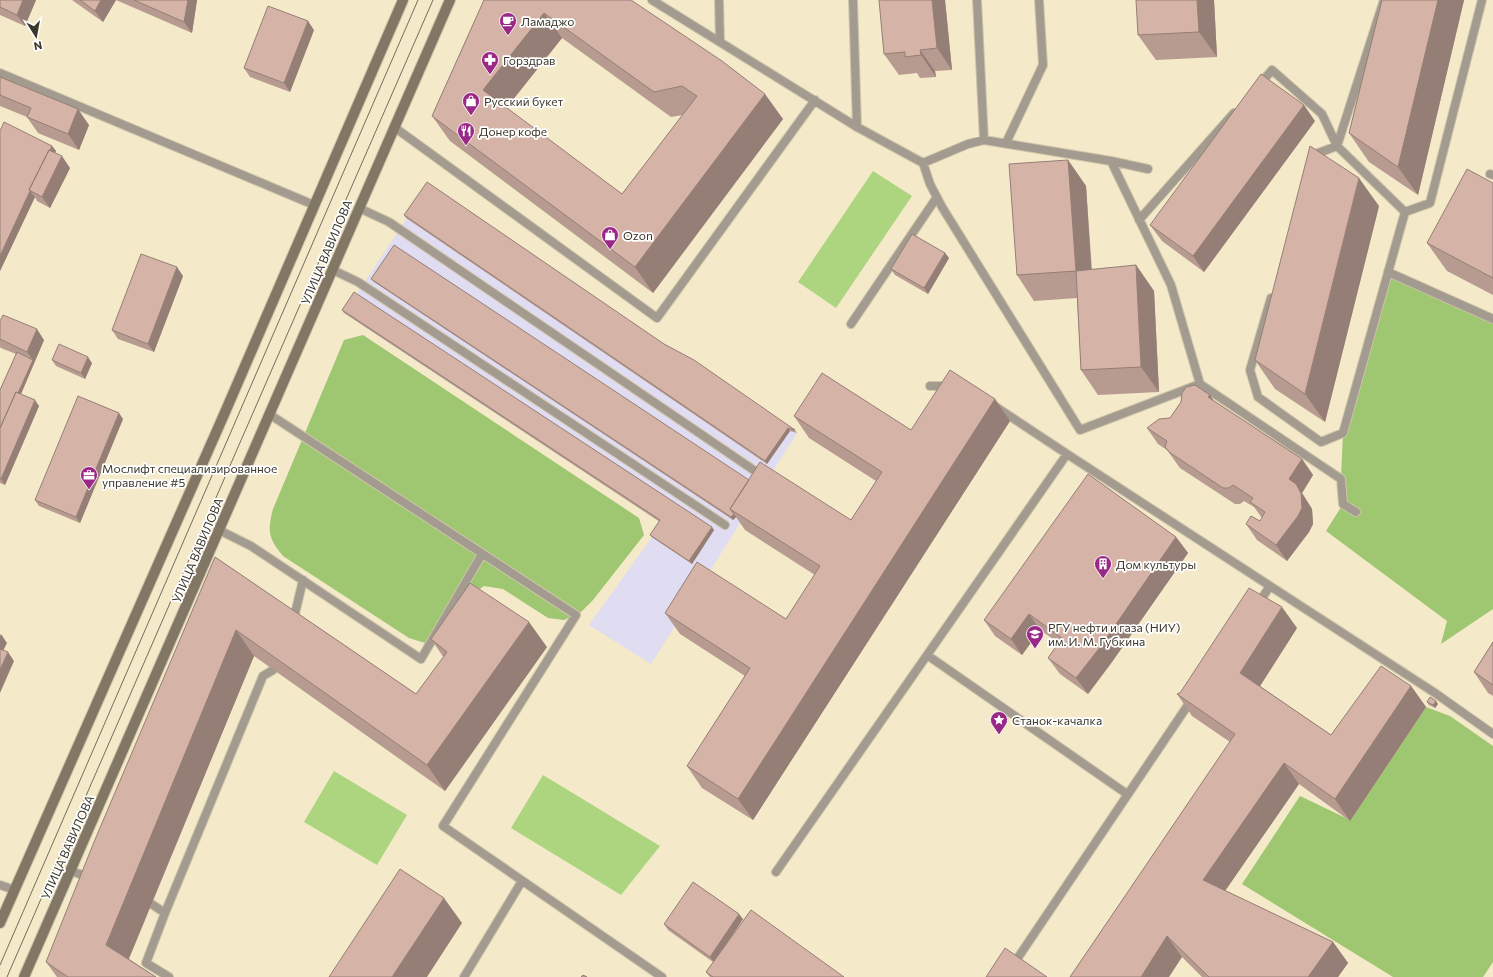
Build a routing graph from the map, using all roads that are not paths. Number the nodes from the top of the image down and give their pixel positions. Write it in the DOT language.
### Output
graph roads {
  1 [pos="403,0"];
  2 [pos="450,0"];
  3 [pos="652,0"];
  4 [pos="719,0"];
  5 [pos="853,0"];
  6 [pos="977,0"];
  7 [pos="1039,0"];
  8 [pos="1384,0"];
  9 [pos="1482,0"];
  10 [pos="720,42"];
  11 [pos="0,73"];
  12 [pos="1252,93"];
  13 [pos="815,100"];
  14 [pos="1241,104"];
  15 [pos="394,127"];
  16 [pos="857,127"];
  17 [pos="984,140"];
  18 [pos="1006,143"];
  19 [pos="1337,146"];
  20 [pos="1111,161"];
  21 [pos="923,163"];
  22 [pos="1148,169"];
  23 [pos="1308,171"];
  24 [pos="937,197"];
  25 [pos="314,205"];
  26 [pos="359,208"];
  27 [pos="1405,212"];
  28 [pos="1139,220"];
  29 [pos="333,270"];
  30 [pos="1388,272"];
  31 [pos="1275,286"];
  32 [pos="1493,319"];
  33 [pos="851,324"];
  34 [pos="1200,384"];
  35 [pos="930,386"];
  36 [pos="958,386"];
  37 [pos="990,403"];
  38 [pos="270,414"];
  39 [pos="1067,454"];
  40 [pos="758,473"];
  41 [pos="1356,512"];
  42 [pos="725,525"];
  43 [pos="219,530"];
  44 [pos="482,554"];
  45 [pos="303,580"];
  46 [pos="1270,586"];
  47 [pos="1252,612"];
  48 [pos="293,623"];
  49 [pos="927,655"];
  50 [pos="273,670"];
  51 [pos="1198,690"];
  52 [pos="1493,734"];
  53 [pos="1127,794"];
  54 [pos="71,871"];
  55 [pos="776,872"];
  56 [pos="522,881"];
  57 [pos="99,882"];
  58 [pos="0,885"];
  59 [pos="15,890"];
  60 [pos="150,903"];
  61 [pos="165,913"];
  62 [pos="0,923"];
  63 [pos="24,977"];
  64 [pos="169,977"];
  65 [pos="464,977"];
  66 [pos="662,977"];
  67 [pos="1005,977"];
  1 -- 25 [label="main road"];
  2 -- 15 [label="main road, УЛИЦА ВАВИЛОВА"];
  3 -- 10 [label="lane"];
  4 -- 10 [label="lane"];
  5 -- 16 [label="lane"];
  6 -- 17 [label="lane"];
  7 -- 18 [label="lane"];
  8 -- 19 [label="lane"];
  9 -- 27 [label="lane"];
  10 -- 13 [label="lane"];
  11 -- 25 [label="lane"];
  12 -- 19 [label="lane"];
  13 -- 15 [label="lane"];
  13 -- 16 [label="lane"];
  14 -- 28 [label="lane"];
  15 -- 26 [label="main road, УЛИЦА ВАВИЛОВА"];
  16 -- 21 [label="lane"];
  17 -- 18 [label="lane"];
  17 -- 21 [label="lane"];
  18 -- 20 [label="lane"];
  19 -- 23 [label="lane"];
  19 -- 27 [label="lane"];
  20 -- 22 [label="lane"];
  20 -- 28 [label="lane"];
  21 -- 24 [label="lane"];
  24 -- 33 [label="lane"];
  24 -- 34 [label="lane"];
  25 -- 59 [label="main road"];
  26 -- 29 [label="main road, УЛИЦА ВАВИЛОВА"];
  26 -- 40 [label="lane"];
  27 -- 30 [label="lane"];
  28 -- 34 [label="lane"];
  29 -- 38 [label="main road, УЛИЦА ВАВИЛОВА"];
  29 -- 42 [label="lane"];
  30 -- 31 [label="lane"];
  30 -- 32 [label="lane"];
  34 -- 41 [label="lane"];
  35 -- 36 [label="lane"];
  37 -- 39 [label="lane"];
  38 -- 43 [label="main road, УЛИЦА ВАВИЛОВА"];
  38 -- 44 [label="lane"];
  39 -- 46 [label="lane"];
  39 -- 49 [label="lane"];
  43 -- 45 [label="lane"];
  43 -- 54 [label="main road, УЛИЦА ВАВИЛОВА"];
  44 -- 45 [label="lane"];
  44 -- 56 [label="lane"];
  45 -- 48 [label="lane"];
  46 -- 47 [label="lane"];
  46 -- 52 [label="lane"];
  49 -- 53 [label="lane"];
  49 -- 55 [label="lane"];
  50 -- 61 [label="lane"];
  51 -- 53 [label="lane"];
  53 -- 67 [label="lane"];
  54 -- 57 [label="lane"];
  54 -- 63 [label="main road, УЛИЦА ВАВИЛОВА"];
  56 -- 65 [label="lane"];
  56 -- 66 [label="lane"];
  58 -- 59 [label="lane"];
  59 -- 62 [label="main road"];
  60 -- 61 [label="lane"];
  61 -- 64 [label="lane"];
}
